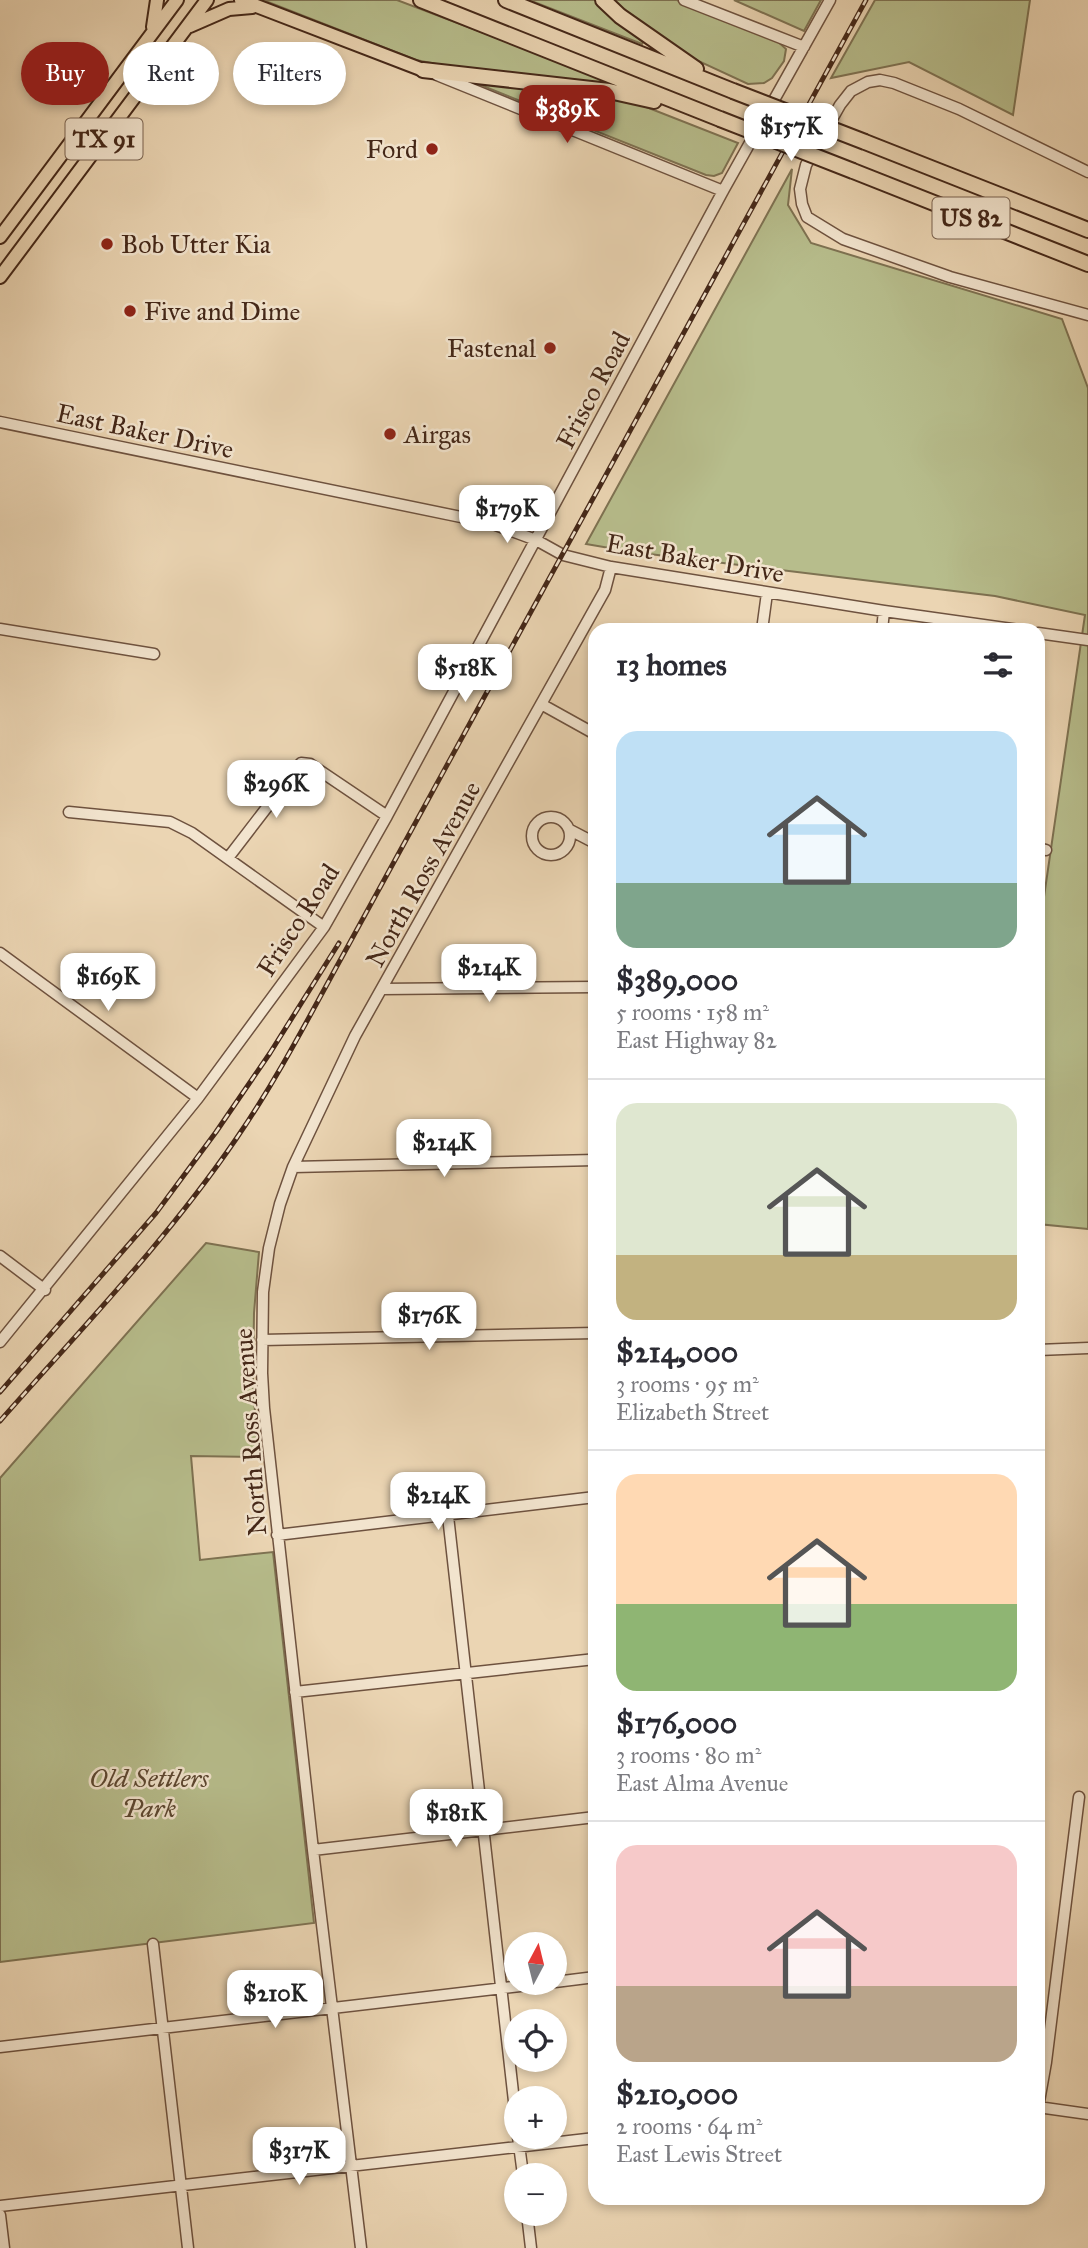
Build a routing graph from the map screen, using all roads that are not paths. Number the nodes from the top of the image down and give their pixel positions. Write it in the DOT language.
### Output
graph roads {
  1 [pos="157,0"];
  2 [pos="177,0"];
  3 [pos="207,0"];
  4 [pos="241,0"];
  5 [pos="421,0"];
  6 [pos="506,0"];
  7 [pos="603,0"];
  8 [pos="684,0"];
  9 [pos="830,0"];
  10 [pos="259,7"];
  11 [pos="186,28"];
  12 [pos="152,33"];
  13 [pos="804,47"];
  14 [pos="423,70"];
  15 [pos="727,88"];
  16 [pos="699,112"];
  17 [pos="1088,172"];
  18 [pos="723,191"];
  19 [pos="1088,230"];
  20 [pos="0,237"];
  21 [pos="1088,264"];
  22 [pos="0,277"];
  23 [pos="1088,315"];
  24 [pos="0,422"];
  25 [pos="536,540"];
  26 [pos="611,567"];
  27 [pos="767,593"];
  28 [pos="884,611"];
  29 [pos="763,623"];
  30 [pos="883,623"];
  31 [pos="967,623"];
  32 [pos="0,629"];
  33 [pos="1045,634"];
  34 [pos="1088,640"];
  35 [pos="154,654"];
  36 [pos="541,705"];
  37 [pos="588,730"];
  38 [pos="69,812"];
  39 [pos="387,816"];
  40 [pos="570,830"];
  41 [pos="588,839"];
  42 [pos="228,858"];
  43 [pos="324,927"];
  44 [pos="0,953"];
  45 [pos="588,987"];
  46 [pos="382,989"];
  47 [pos="198,1098"];
  48 [pos="588,1160"];
  49 [pos="293,1167"];
  50 [pos="0,1256"];
  51 [pos="45,1290"];
  52 [pos="588,1332"];
  53 [pos="262,1340"];
  54 [pos="0,1342"];
  55 [pos="1088,1348"];
  56 [pos="1045,1350"];
  57 [pos="588,1498"];
  58 [pos="448,1516"];
  59 [pos="277,1535"];
  60 [pos="588,1660"];
  61 [pos="465,1672"];
  62 [pos="295,1692"];
  63 [pos="1079,1797"];
  64 [pos="588,1818"];
  65 [pos="482,1830"];
  66 [pos="313,1850"];
  67 [pos="153,1944"];
  68 [pos="588,1977"];
  69 [pos="567,1980"];
  70 [pos="502,1988"];
  71 [pos="333,2008"];
  72 [pos="162,2028"];
  73 [pos="0,2046"];
  74 [pos="1045,2068"];
  75 [pos="512,2086"];
  76 [pos="1045,2108"];
  77 [pos="1088,2114"];
  78 [pos="588,2138"];
  79 [pos="567,2139"];
  80 [pos="504,2144"];
  81 [pos="352,2166"];
  82 [pos="181,2185"];
  83 [pos="0,2206"];
  84 [pos="0,2215"];
  85 [pos="528,2226"];
  86 [pos="4,2248"];
  87 [pos="188,2248"];
  88 [pos="361,2248"];
  89 [pos="531,2248"];
  1 -- 12 [label="main road"];
  2 -- 12 [label="main road, TX 91"];
  3 -- 11 [label="main road, TX 91"];
  4 -- 10 [label="main road"];
  5 -- 16 [label="highway, US 82"];
  6 -- 15 [label="highway, US 82"];
  7 -- 15 [label="highway"];
  8 -- 13 [label="street"];
  9 -- 13 [label="street, Frisco Road"];
  10 -- 11 [label="main road"];
  10 -- 14 [label="main road"];
  11 -- 22 [label="main road, TX 91"];
  12 -- 20 [label="main road, TX 91"];
  13 -- 18 [label="street, Frisco Road"];
  14 -- 16 [label="highway"];
  14 -- 18 [label="street"];
  15 -- 19 [label="highway, US 82, bridge"];
  16 -- 21 [label="highway, US 82, bridge"];
  17 -- 23 [label="street"];
  18 -- 25 [label="street, Frisco Road"];
  24 -- 25 [label="street, East Baker Drive"];
  25 -- 26 [label="street, East Baker Drive"];
  25 -- 39 [label="street, Frisco Road"];
  26 -- 27 [label="street, East Baker Drive"];
  26 -- 36 [label="street, North Ross Avenue"];
  27 -- 28 [label="street, East Baker Drive"];
  27 -- 29 [label="street"];
  28 -- 30 [label="street"];
  28 -- 31 [label="street, East Baker Drive"];
  32 -- 35 [label="street"];
  33 -- 34 [label="street"];
  36 -- 37 [label="street"];
  36 -- 46 [label="street, North Ross Avenue"];
  38 -- 42 [label="street"];
  39 -- 42 [label="street"];
  39 -- 43 [label="street, Frisco Road"];
  40 -- 40 [label="street"];
  40 -- 41 [label="street"];
  42 -- 43 [label="street"];
  43 -- 47 [label="street, Frisco Road"];
  44 -- 47 [label="street"];
  45 -- 46 [label="street"];
  46 -- 49 [label="street, North Ross Avenue"];
  47 -- 51 [label="street, Frisco Road"];
  48 -- 49 [label="street"];
  49 -- 53 [label="street, North Ross Avenue"];
  50 -- 51 [label="street"];
  51 -- 54 [label="street, Frisco Road"];
  52 -- 53 [label="street"];
  53 -- 59 [label="street, North Ross Avenue"];
  55 -- 56 [label="street"];
  57 -- 58 [label="street"];
  58 -- 59 [label="street"];
  58 -- 61 [label="street"];
  59 -- 62 [label="street, North Ross Avenue"];
  60 -- 61 [label="street"];
  61 -- 62 [label="street"];
  61 -- 65 [label="street"];
  62 -- 66 [label="street, North Ross Avenue"];
  63 -- 74 [label="street"];
  64 -- 65 [label="street"];
  65 -- 66 [label="street"];
  65 -- 70 [label="street"];
  66 -- 71 [label="street, North Ross Avenue"];
  67 -- 72 [label="street"];
  68 -- 69 [label="street"];
  70 -- 71 [label="street"];
  70 -- 75 [label="street"];
  71 -- 72 [label="street"];
  71 -- 81 [label="street, North Ross Avenue"];
  72 -- 73 [label="street"];
  72 -- 82 [label="street"];
  76 -- 77 [label="street"];
  78 -- 79 [label="street"];
  80 -- 81 [label="street"];
  81 -- 82 [label="street"];
  81 -- 88 [label="street, North Ross Avenue"];
  82 -- 83 [label="street"];
  82 -- 87 [label="street"];
  84 -- 86 [label="street"];
  85 -- 89 [label="street"];
}
